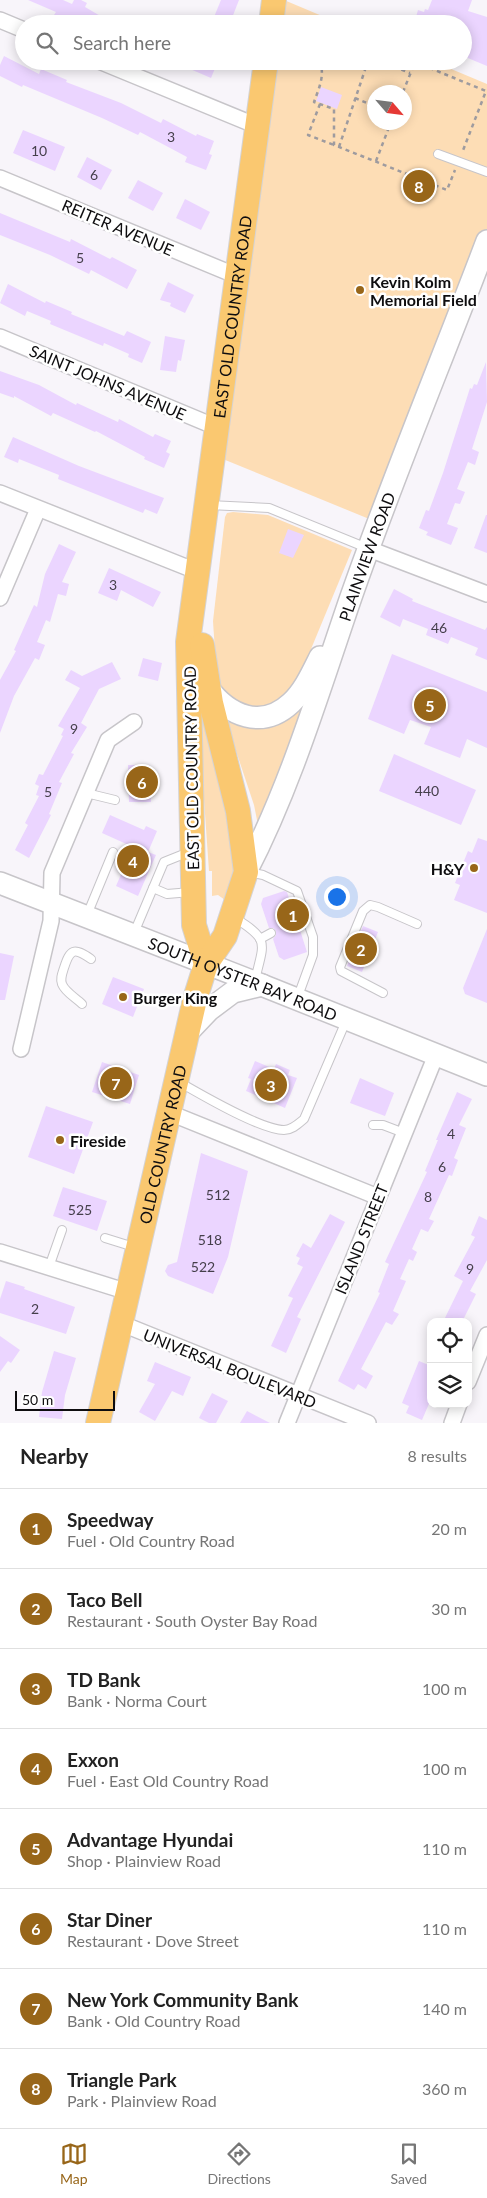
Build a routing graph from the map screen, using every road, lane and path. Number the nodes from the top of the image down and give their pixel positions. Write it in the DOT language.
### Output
graph roads {
  1 [pos="274,0"];
  2 [pos="272,15"];
  3 [pos="0,20"];
  4 [pos="15,26"];
  5 [pos="121,70"];
  6 [pos="265,70"];
  7 [pos="323,70"];
  8 [pos="365,70"];
  9 [pos="402,70"];
  10 [pos="411,70"];
  11 [pos="435,70"];
  12 [pos="410,73"];
  13 [pos="406,85"];
  14 [pos="355,98"];
  15 [pos="367,103"];
  16 [pos="320,104"];
  17 [pos="257,126"];
  18 [pos="388,130"];
  19 [pos="334,144"];
  20 [pos="339,147"];
  21 [pos="438,154"];
  22 [pos="375,161"];
  23 [pos="459,161"];
  24 [pos="487,172"];
  25 [pos="0,178"];
  26 [pos="487,241"];
  27 [pos="237,276"];
  28 [pos="0,337"];
  29 [pos="216,427"];
  30 [pos="0,493"];
  31 [pos="206,505"];
  32 [pos="38,509"];
  33 [pos="369,549"];
  34 [pos="196,571"];
  35 [pos="487,594"];
  36 [pos="351,597"];
  37 [pos="0,598"];
  38 [pos="208,688"];
  39 [pos="134,722"];
  40 [pos="86,793"];
  41 [pos="116,800"];
  42 [pos="193,850"];
  43 [pos="113,852"];
  44 [pos="246,872"];
  45 [pos="0,883"];
  46 [pos="153,888"];
  47 [pos="193,892"];
  48 [pos="50,902"];
  49 [pos="231,916"];
  50 [pos="86,917"];
  51 [pos="306,917"];
  52 [pos="297,922"];
  53 [pos="417,924"];
  54 [pos="271,933"];
  55 [pos="133,935"];
  56 [pos="260,939"];
  57 [pos="91,959"];
  58 [pos="206,964"];
  59 [pos="258,983"];
  60 [pos="383,993"];
  61 [pos="297,999"];
  62 [pos="82,1004"];
  63 [pos="347,1019"];
  64 [pos="188,1032"];
  65 [pos="21,1048"];
  66 [pos="436,1055"];
  67 [pos="487,1075"];
  68 [pos="177,1081"];
  69 [pos="170,1113"];
  70 [pos="373,1125"];
  71 [pos="404,1133"];
  72 [pos="378,1197"];
  73 [pos="62,1230"];
  74 [pos="105,1238"];
  75 [pos="137,1248"];
  76 [pos="0,1252"];
  77 [pos="49,1267"];
  78 [pos="128,1292"];
  79 [pos="120,1323"];
  80 [pos="487,1335"];
  81 [pos="472,1372"];
  82 [pos="298,1395"];
  83 [pos="458,1408"];
  84 [pos="98,1423"];
  85 [pos="287,1423"];
  86 [pos="368,1423"];
  87 [pos="452,1423"];
  1 -- 2 [label="main road"];
  3 -- 4 [label="street"];
  5 -- 17 [label="street"];
  6 -- 17 [label="main road, EAST OLD COUNTRY ROAD"];
  7 -- 16 [label="path"];
  8 -- 14 [label="path"];
  9 -- 12 [label="path"];
  10 -- 12 [label="path"];
  11 -- 23 [label="path"];
  12 -- 13 [label="path"];
  14 -- 15 [label="path"];
  14 -- 20 [label="path"];
  16 -- 19 [label="path"];
  16 -- 19 [label="path"];
  17 -- 27 [label="main road, EAST OLD COUNTRY ROAD"];
  18 -- 22 [label="path"];
  19 -- 20 [label="path"];
  20 -- 22 [label="path"];
  21 -- 23 [label="lane"];
  22 -- 23 [label="path"];
  23 -- 24 [label="lane"];
  25 -- 27 [label="street, REITER AVENUE"];
  26 -- 33 [label="main road, PLAINVIEW ROAD"];
  27 -- 29 [label="main road, EAST OLD COUNTRY ROAD"];
  28 -- 29 [label="street, SAINT JOHNS AVENUE"];
  29 -- 31 [label="main road, EAST OLD COUNTRY ROAD"];
  30 -- 32 [label="street"];
  31 -- 33 [label="lane"];
  31 -- 34 [label="main road, EAST OLD COUNTRY ROAD"];
  32 -- 34 [label="street"];
  32 -- 37 [label="street"];
  33 -- 35 [label="street"];
  33 -- 36 [label="main road, PLAINVIEW ROAD"];
  34 -- 38 [label="main road, EAST OLD COUNTRY ROAD"];
  34 -- 42 [label="main road, EAST OLD COUNTRY ROAD"];
  36 -- 38 [label="main road"];
  36 -- 44 [label="main road, PLAINVIEW ROAD"];
  38 -- 44 [label="main road, EAST OLD COUNTRY ROAD"];
  39 -- 40 [label="street"];
  40 -- 41 [label="lane"];
  40 -- 48 [label="street"];
  42 -- 46 [label="lane"];
  42 -- 47 [label="main road, EAST OLD COUNTRY ROAD"];
  43 -- 50 [label="lane"];
  44 -- 49 [label="main road, OLD COUNTRY ROAD"];
  44 -- 51 [label="lane"];
  45 -- 48 [label="main road, SOUTH OYSTER BAY ROAD"];
  46 -- 47 [label="lane"];
  46 -- 55 [label="lane"];
  47 -- 58 [label="main road, EAST OLD COUNTRY ROAD"];
  48 -- 50 [label="main road, SOUTH OYSTER BAY ROAD"];
  48 -- 65 [label="street"];
  49 -- 56 [label="lane"];
  49 -- 58 [label="main road, OLD COUNTRY ROAD"];
  50 -- 55 [label="main road, SOUTH OYSTER BAY ROAD"];
  51 -- 52 [label="lane"];
  51 -- 61 [label="lane"];
  53 -- 60 [label="lane"];
  54 -- 56 [label="lane"];
  55 -- 58 [label="main road, SOUTH OYSTER BAY ROAD"];
  56 -- 59 [label="lane"];
  57 -- 62 [label="lane"];
  58 -- 59 [label="main road, SOUTH OYSTER BAY ROAD"];
  58 -- 64 [label="main road, OLD COUNTRY ROAD"];
  59 -- 61 [label="main road, SOUTH OYSTER BAY ROAD"];
  59 -- 64 [label="main road"];
  61 -- 63 [label="main road, SOUTH OYSTER BAY ROAD"];
  63 -- 66 [label="main road, SOUTH OYSTER BAY ROAD"];
  63 -- 68 [label="lane"];
  64 -- 68 [label="main road, OLD COUNTRY ROAD"];
  66 -- 67 [label="main road, SOUTH OYSTER BAY ROAD"];
  66 -- 71 [label="street, ISLAND STREET"];
  68 -- 69 [label="main road, OLD COUNTRY ROAD"];
  69 -- 72 [label="street"];
  69 -- 75 [label="main road, OLD COUNTRY ROAD"];
  70 -- 71 [label="lane"];
  71 -- 72 [label="street, ISLAND STREET"];
  72 -- 82 [label="street, ISLAND STREET"];
  73 -- 77 [label="lane"];
  74 -- 75 [label="lane"];
  75 -- 78 [label="main road, OLD COUNTRY ROAD"];
  76 -- 77 [label="street"];
  77 -- 78 [label="street"];
  78 -- 79 [label="main road, OLD COUNTRY ROAD"];
  79 -- 82 [label="street, UNIVERSAL BOULEVARD"];
  79 -- 84 [label="main road, OLD COUNTRY ROAD"];
  80 -- 81 [label="street"];
  82 -- 85 [label="street, ISLAND STREET"];
  82 -- 86 [label="street, UNIVERSAL BOULEVARD"];
  83 -- 87 [label="street"];
}
